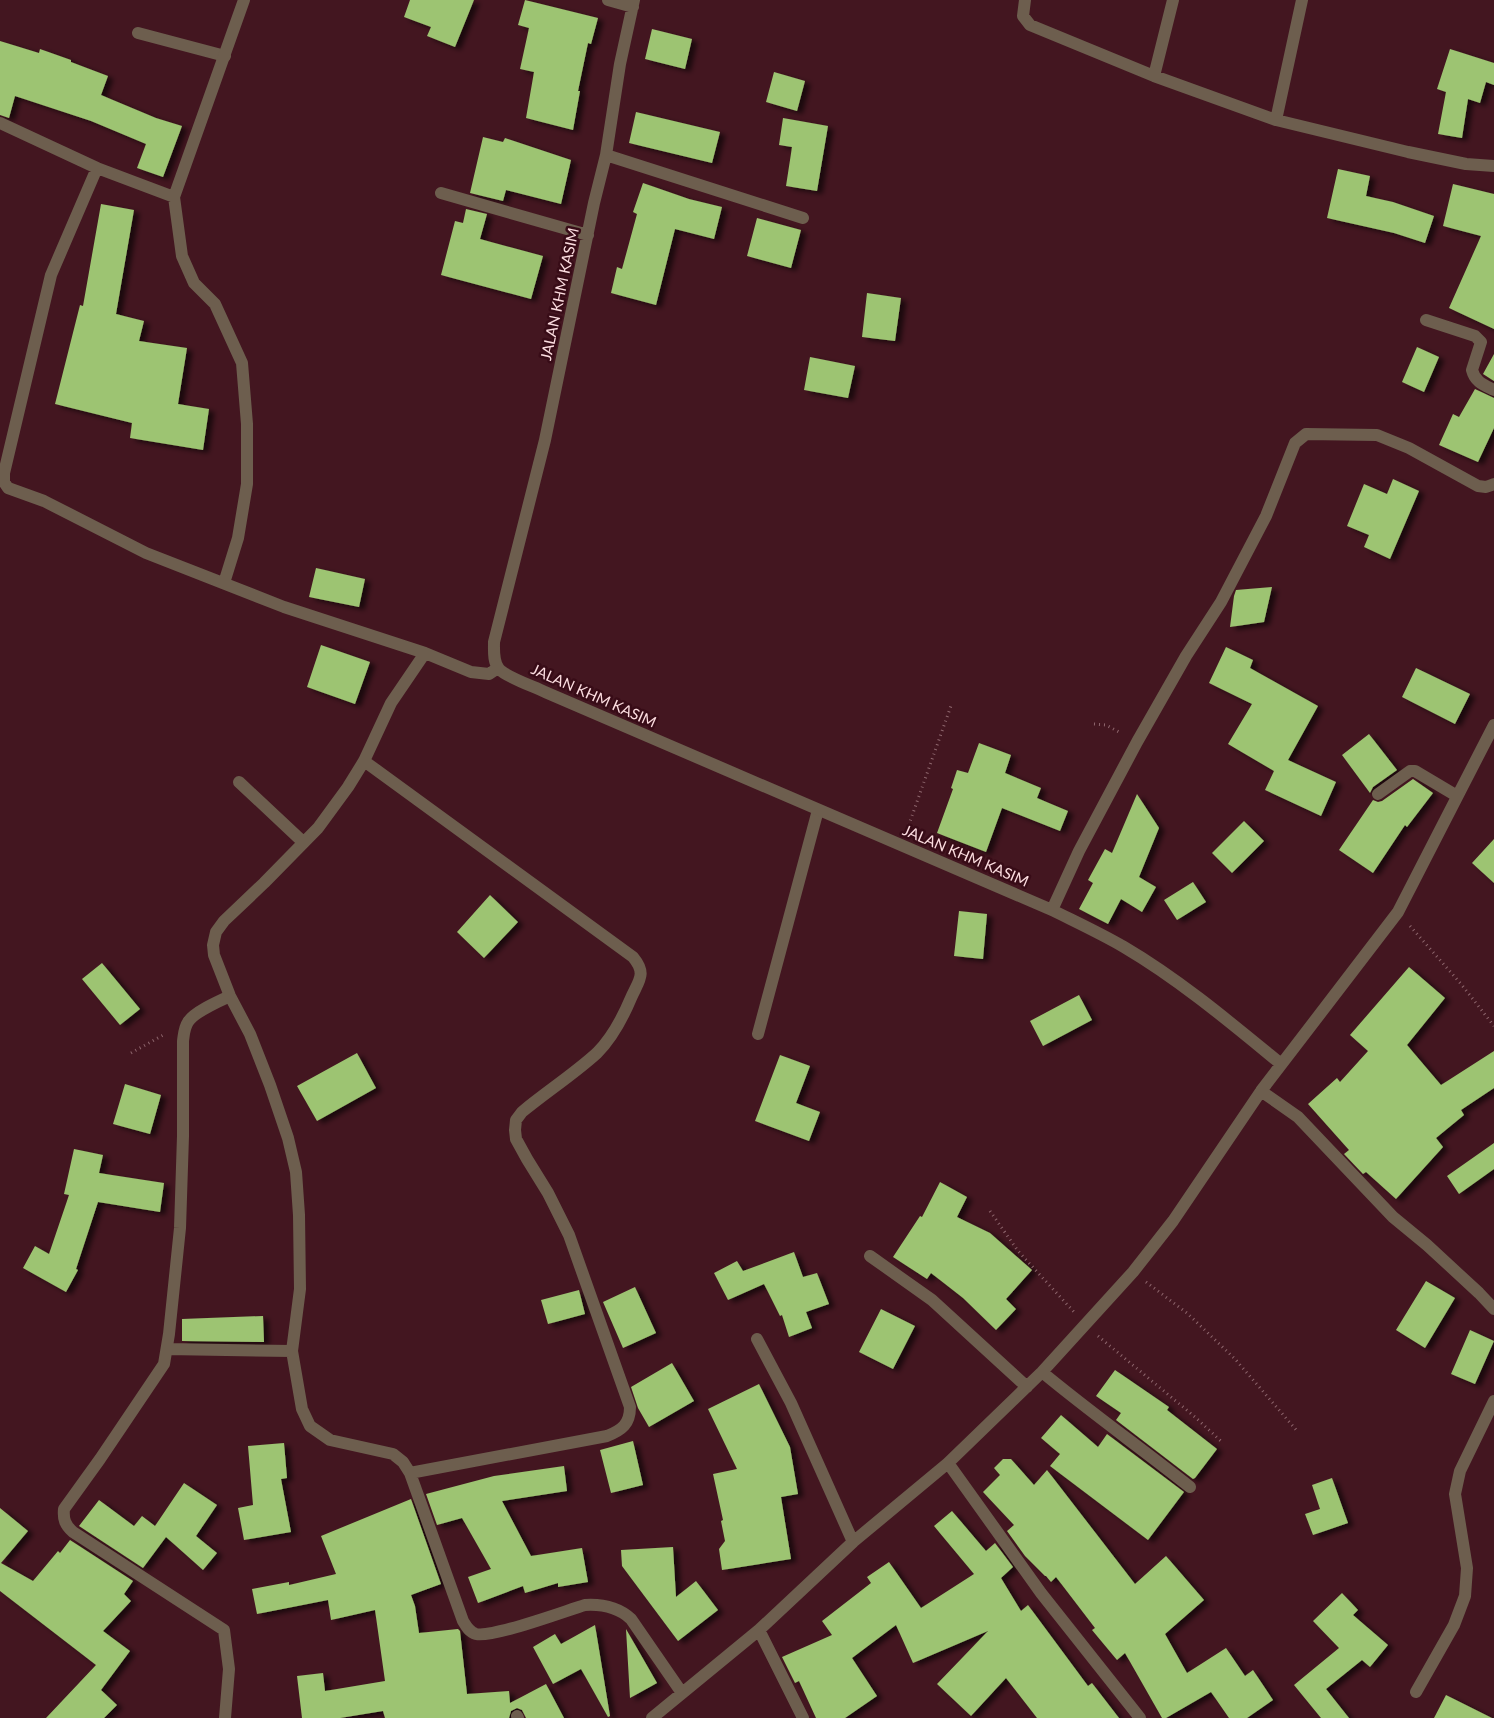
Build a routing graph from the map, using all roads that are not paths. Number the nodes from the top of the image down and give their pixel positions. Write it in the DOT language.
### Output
graph roads {
  1 [pos="244,0"];
  2 [pos="608,0"];
  3 [pos="1024,0"];
  4 [pos="1173,0"];
  5 [pos="1302,0"];
  6 [pos="634,3"];
  7 [pos="138,33"];
  8 [pos="224,56"];
  9 [pos="1154,76"];
  10 [pos="1276,120"];
  11 [pos="0,123"];
  12 [pos="606,155"];
  13 [pos="1494,166"];
  14 [pos="97,168"];
  15 [pos="441,193"];
  16 [pos="174,197"];
  17 [pos="803,218"];
  18 [pos="588,235"];
  19 [pos="1426,320"];
  20 [pos="1494,390"];
  21 [pos="1494,484"];
  22 [pos="224,583"];
  23 [pos="425,653"];
  24 [pos="498,668"];
  25 [pos="1494,725"];
  26 [pos="364,760"];
  27 [pos="239,782"];
  28 [pos="1378,794"];
  29 [pos="1457,796"];
  30 [pos="818,810"];
  31 [pos="303,842"];
  32 [pos="1052,910"];
  33 [pos="230,996"];
  34 [pos="758,1034"];
  35 [pos="1281,1064"];
  36 [pos="1261,1091"];
  37 [pos="870,1256"];
  38 [pos="1494,1309"];
  39 [pos="757,1339"];
  40 [pos="167,1350"];
  41 [pos="292,1351"];
  42 [pos="1042,1372"];
  43 [pos="1027,1387"];
  44 [pos="1494,1401"];
  45 [pos="948,1463"];
  46 [pos="410,1473"];
  47 [pos="1190,1487"];
  48 [pos="853,1542"];
  49 [pos="759,1630"];
  50 [pos="1416,1692"];
  51 [pos="682,1694"];
  52 [pos="225,1718"];
  53 [pos="652,1718"];
  54 [pos="803,1718"];
  55 [pos="1140,1718"];
  1 -- 8 [label="street"];
  2 -- 6 [label="street"];
  3 -- 9 [label="street"];
  4 -- 9 [label="street"];
  5 -- 10 [label="street"];
  6 -- 12 [label="street, JALAN KHM KASIM"];
  7 -- 8 [label="street"];
  8 -- 16 [label="street"];
  9 -- 10 [label="street"];
  10 -- 13 [label="street"];
  11 -- 14 [label="street"];
  12 -- 17 [label="street"];
  12 -- 18 [label="street, JALAN KHM KASIM"];
  14 -- 16 [label="street"];
  14 -- 22 [label="street"];
  15 -- 18 [label="street"];
  16 -- 22 [label="street"];
  18 -- 24 [label="street, JALAN KHM KASIM"];
  19 -- 20 [label="street"];
  21 -- 32 [label="street"];
  22 -- 23 [label="street"];
  23 -- 24 [label="street"];
  23 -- 26 [label="street"];
  24 -- 30 [label="street, JALAN KHM KASIM"];
  25 -- 29 [label="street"];
  26 -- 31 [label="street"];
  26 -- 46 [label="street"];
  27 -- 31 [label="street"];
  28 -- 29 [label="street"];
  29 -- 35 [label="street"];
  30 -- 32 [label="street, JALAN KHM KASIM"];
  30 -- 34 [label="street"];
  31 -- 33 [label="street"];
  32 -- 35 [label="street, JALAN KHM KASIM"];
  33 -- 40 [label="street"];
  33 -- 41 [label="street"];
  35 -- 36 [label="street"];
  36 -- 38 [label="street"];
  36 -- 42 [label="street"];
  37 -- 43 [label="street"];
  39 -- 48 [label="street"];
  40 -- 41 [label="street"];
  40 -- 52 [label="street"];
  41 -- 46 [label="street"];
  42 -- 43 [label="street"];
  42 -- 47 [label="street"];
  43 -- 45 [label="street"];
  44 -- 50 [label="street"];
  45 -- 48 [label="street"];
  45 -- 55 [label="street"];
  46 -- 51 [label="street"];
  48 -- 49 [label="street"];
  49 -- 51 [label="street"];
  49 -- 54 [label="street"];
  51 -- 53 [label="street"];
}
